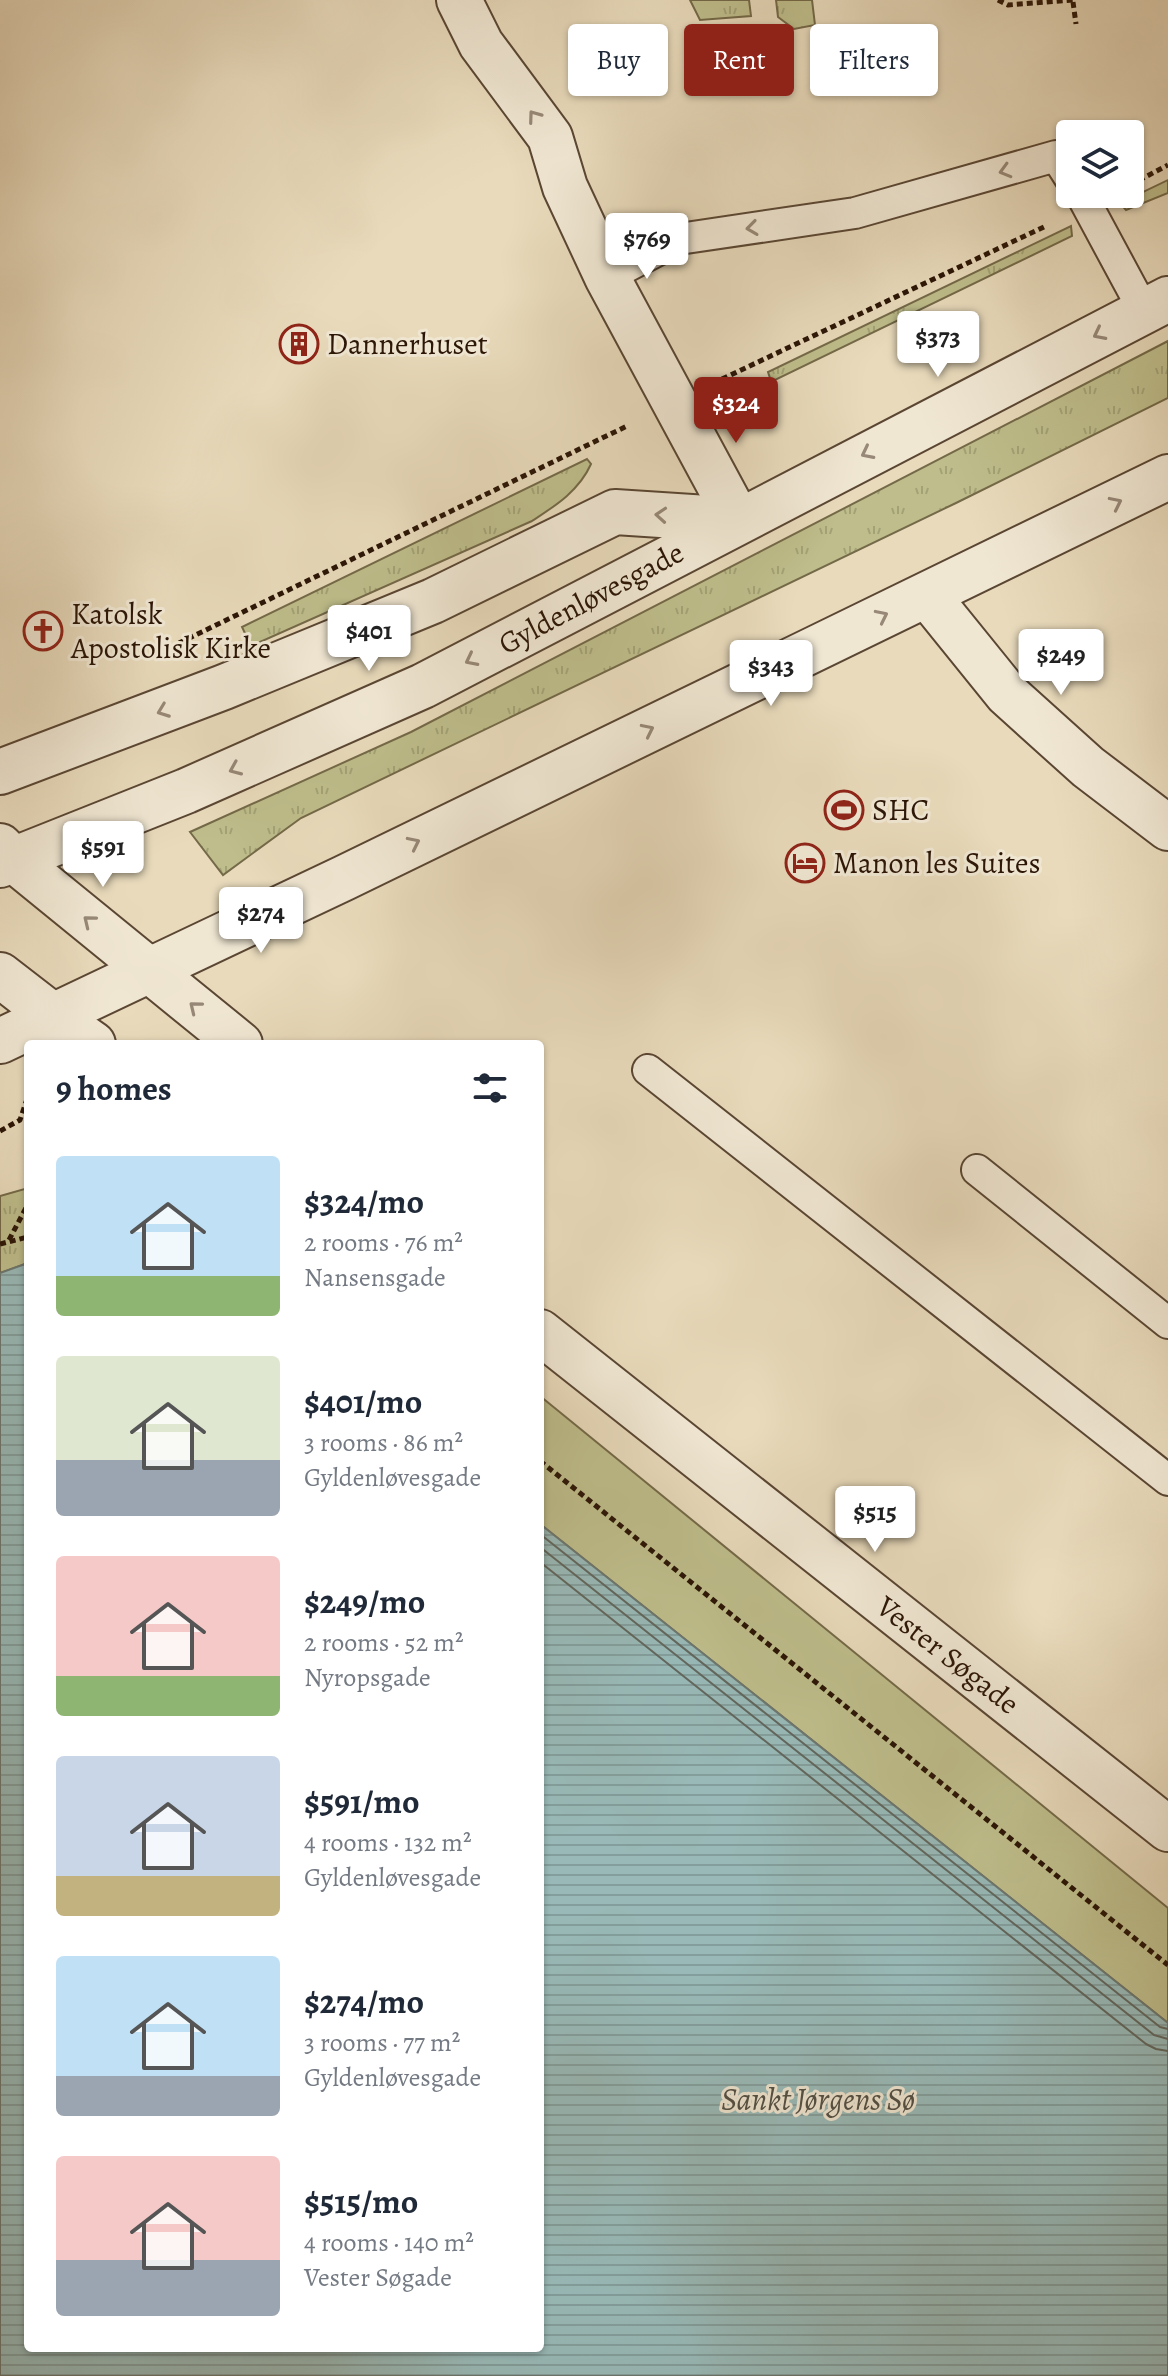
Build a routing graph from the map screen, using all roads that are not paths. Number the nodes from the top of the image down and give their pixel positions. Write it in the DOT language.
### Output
graph roads {
  1 [pos="459,0"];
  2 [pos="1056,156"];
  3 [pos="1090,208"];
  4 [pos="607,277"];
  5 [pos="1156,305"];
  6 [pos="1168,477"];
  7 [pos="738,520"];
  8 [pos="927,595"];
  9 [pos="0,772"];
  10 [pos="1168,828"];
  11 [pos="5,857"];
  12 [pos="149,970"];
  13 [pos="0,975"];
  14 [pos="53,1016"];
  15 [pos="87,1040"];
  16 [pos="235,1040"];
  17 [pos="0,1041"];
  18 [pos="648,1070"];
  19 [pos="977,1170"];
  20 [pos="1168,1323"];
  21 [pos="544,1335"];
  22 [pos="1168,1480"];
  23 [pos="1168,1829"];
  4 -- 1 [label="street, one-way"];
  2 -- 4 [label="lane, one-way"];
  3 -- 5 [label="lane"];
  4 -- 7 [label="street"];
  5 -- 7 [label="street, Gyldenløvesgade, one-way"];
  8 -- 6 [label="street, one-way"];
  7 -- 9 [label="street, one-way"];
  7 -- 11 [label="street, Gyldenløvesgade, one-way"];
  8 -- 10 [label="street"];
  12 -- 8 [label="street, one-way"];
  12 -- 11 [label="street, one-way"];
  12 -- 14 [label="street"];
  16 -- 12 [label="street, one-way"];
  13 -- 14 [label="street"];
  14 -- 15 [label="street"];
  14 -- 17 [label="street"];
  18 -- 22 [label="lane"];
  19 -- 20 [label="lane"];
  21 -- 23 [label="street, Vester Søgade"];
}
